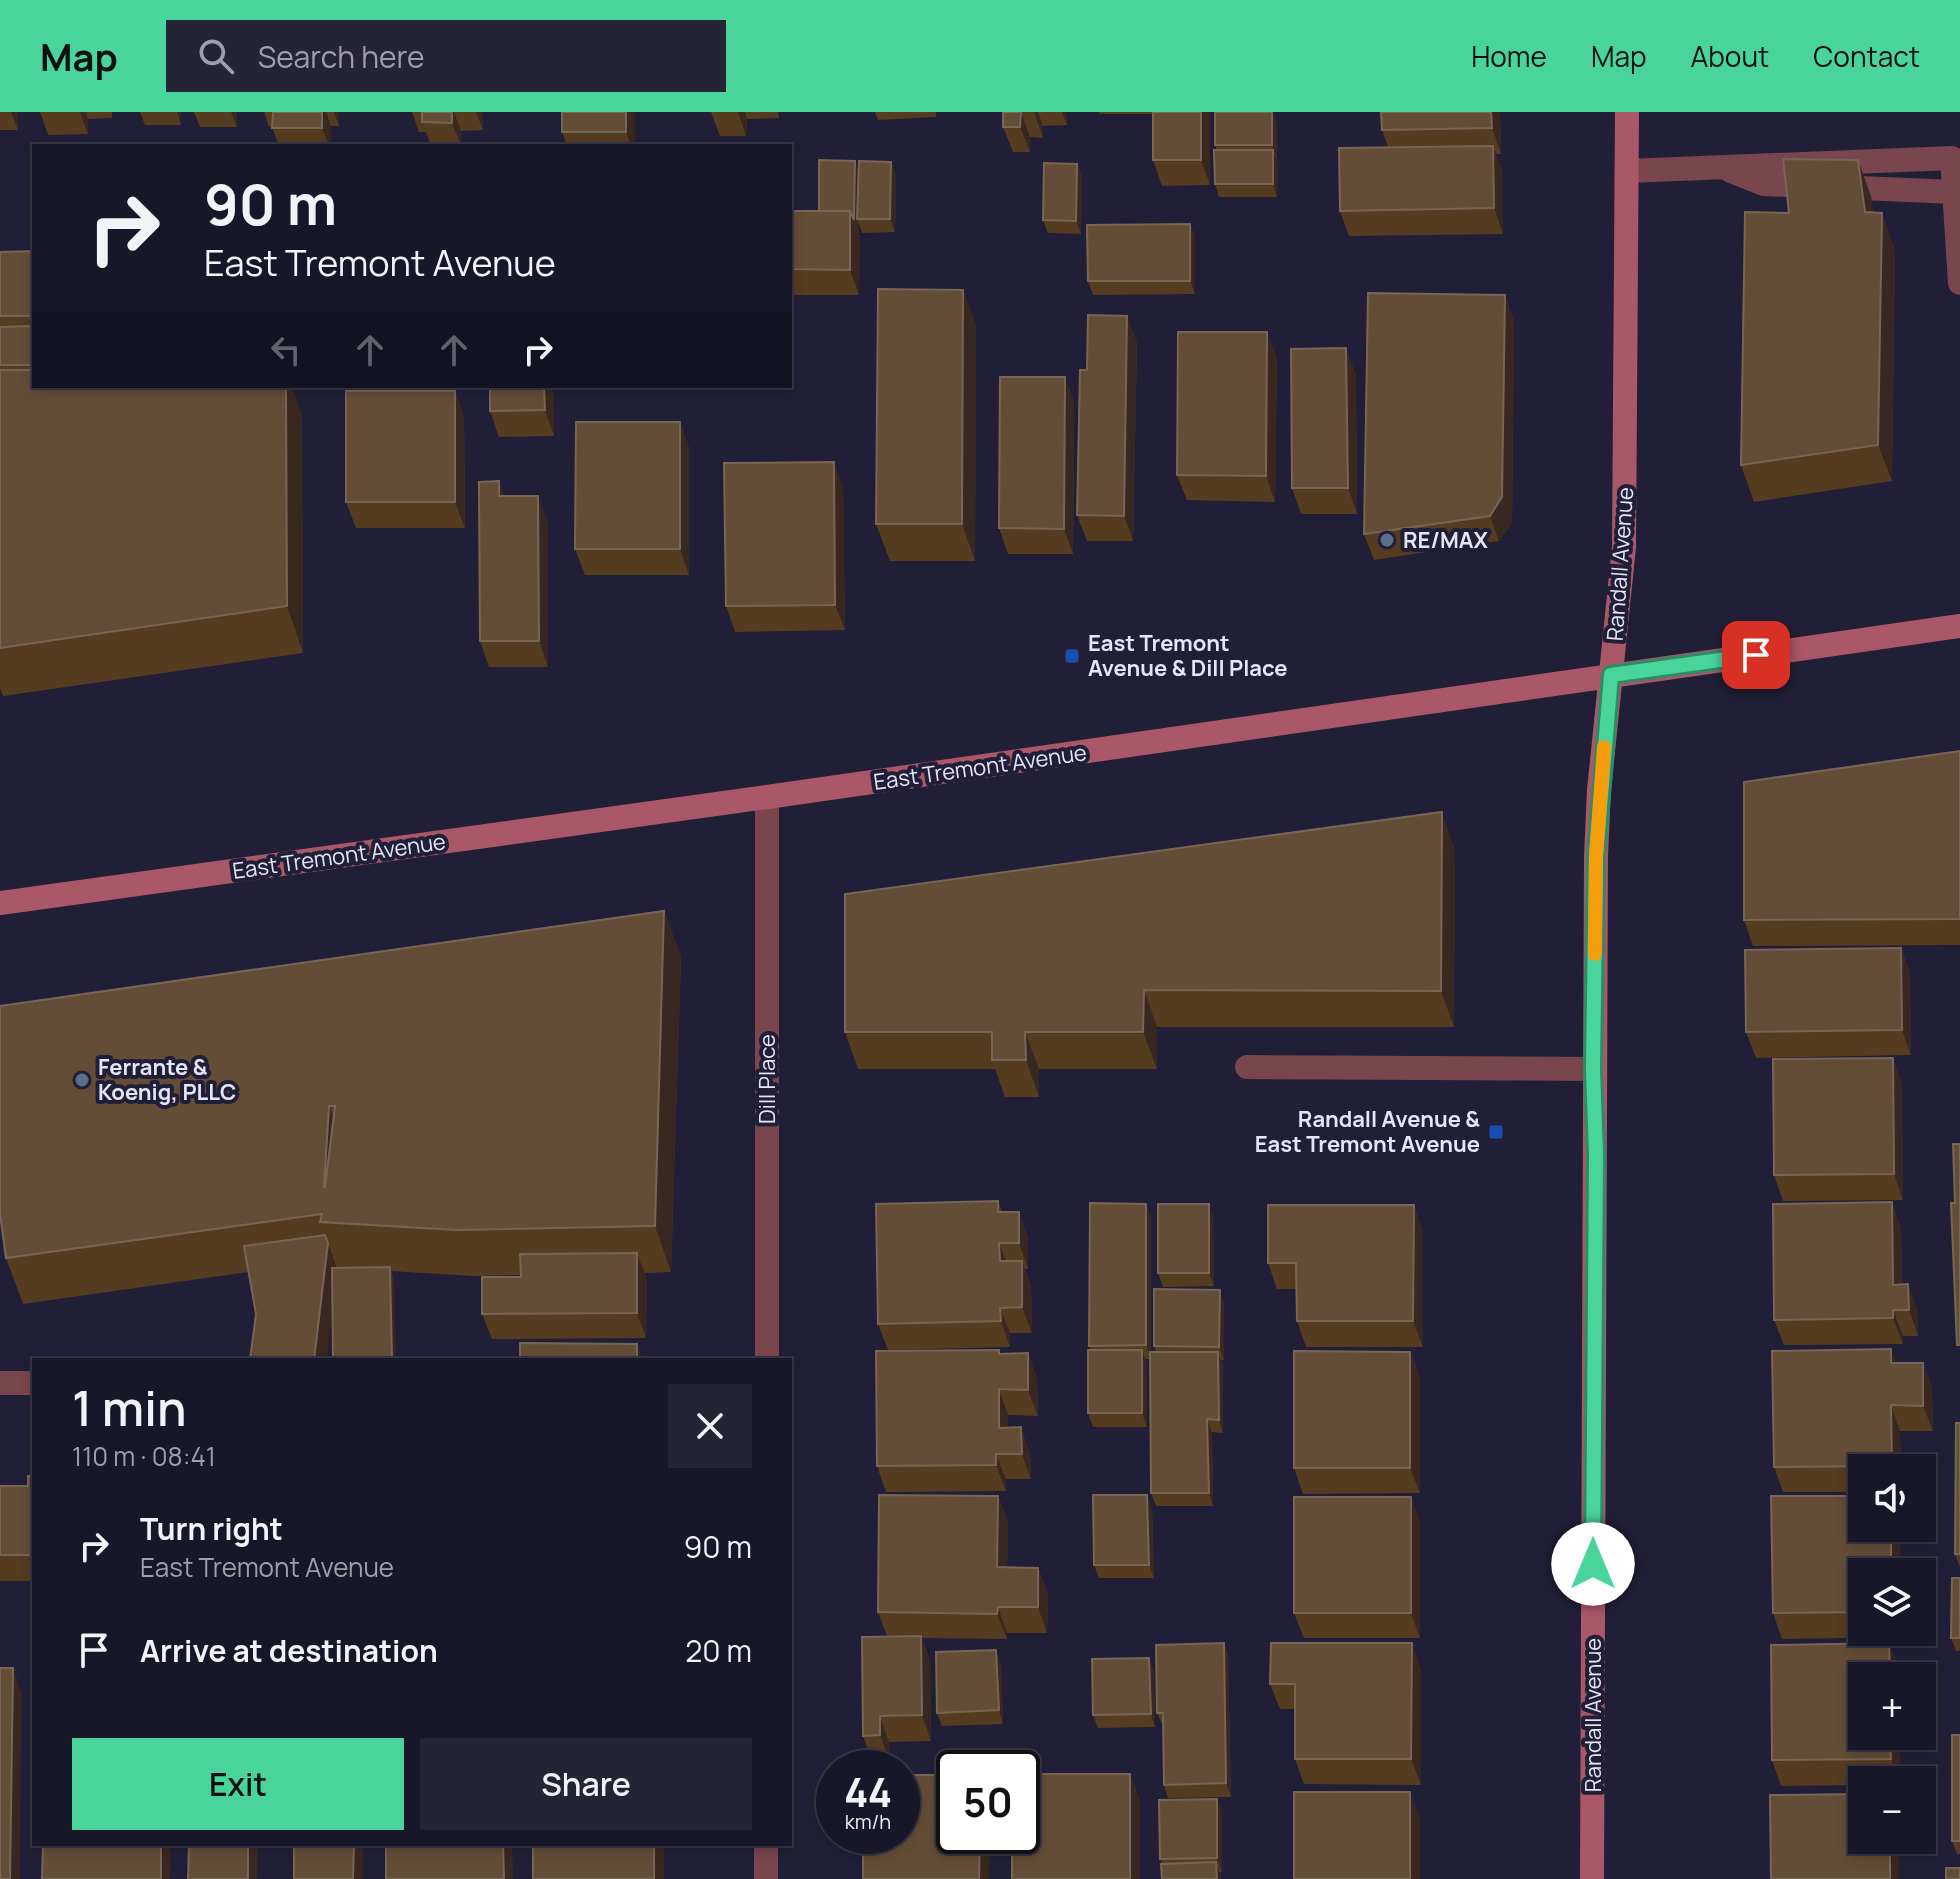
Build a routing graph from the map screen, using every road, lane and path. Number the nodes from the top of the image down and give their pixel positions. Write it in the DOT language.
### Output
graph roads {
  1 [pos="1627,112"];
  2 [pos="1720,167"];
  3 [pos="1627,171"];
  4 [pos="1954,192"];
  5 [pos="1960,283"];
  6 [pos="1960,626"];
  7 [pos="1611,675"];
  8 [pos="767,797"];
  9 [pos="0,903"];
  10 [pos="1247,1067"];
  11 [pos="1593,1069"];
  12 [pos="767,1358"];
  13 [pos="0,1383"];
  14 [pos="32,1383"];
  15 [pos="766,1846"];
  16 [pos="766,1879"];
  17 [pos="1592,1879"];
  1 -- 3 [label="main road, Randall Avenue"];
  2 -- 3 [label="street"];
  2 -- 4 [label="street"];
  2 -- 4 [label="street"];
  3 -- 7 [label="main road, Randall Avenue"];
  4 -- 5 [label="street"];
  6 -- 7 [label="main road, East Tremont Avenue"];
  7 -- 8 [label="main road, East Tremont Avenue"];
  7 -- 11 [label="main road, Randall Avenue"];
  8 -- 9 [label="main road, East Tremont Avenue"];
  8 -- 12 [label="street, Dill Place"];
  10 -- 11 [label="street"];
  11 -- 17 [label="main road, Randall Avenue"];
  13 -- 14 [label="street"];
  15 -- 16 [label="street"];
}
